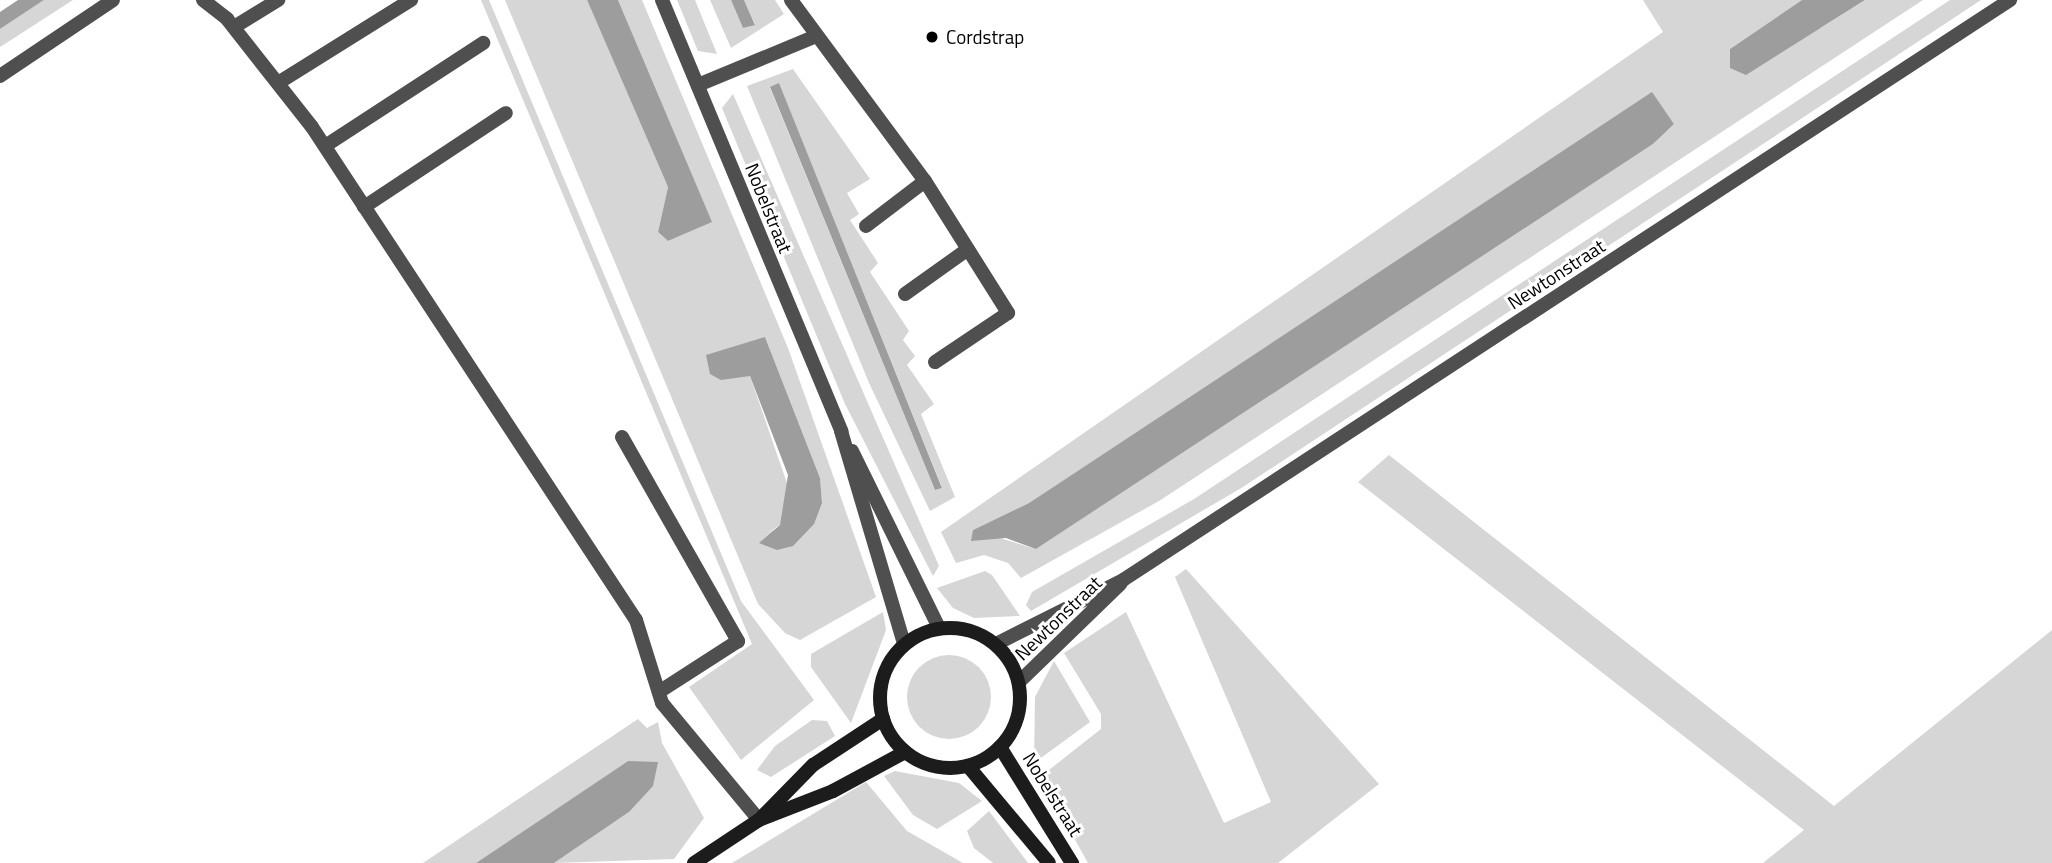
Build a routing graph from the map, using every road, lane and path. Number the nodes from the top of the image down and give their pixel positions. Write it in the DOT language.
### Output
graph roads {
  1 [pos="113,0"];
  2 [pos="204,0"];
  3 [pos="278,0"];
  4 [pos="411,0"];
  5 [pos="663,0"];
  6 [pos="791,0"];
  7 [pos="2010,0"];
  8 [pos="234,27"];
  9 [pos="814,37"];
  10 [pos="483,43"];
  11 [pos="0,76"];
  12 [pos="278,83"];
  13 [pos="698,85"];
  14 [pos="506,113"];
  15 [pos="325,146"];
  16 [pos="925,181"];
  17 [pos="365,207"];
  18 [pos="866,226"];
  19 [pos="968,249"];
  20 [pos="905,294"];
  21 [pos="934,362"];
  22 [pos="841,431"];
  23 [pos="622,437"];
  24 [pos="1123,580"];
  25 [pos="939,628"];
  26 [pos="904,644"];
  27 [pos="996,644"];
  28 [pos="1019,682"];
  29 [pos="661,697"];
  30 [pos="883,719"];
  31 [pos="1000,747"];
  32 [pos="905,752"];
  33 [pos="968,765"];
  34 [pos="759,820"];
  35 [pos="694,863"];
  36 [pos="1049,863"];
  37 [pos="1072,863"];
  1 -- 11 [label="street"];
  2 -- 8 [label="street"];
  3 -- 8 [label="street"];
  4 -- 12 [label="street"];
  5 -- 13 [label="street, Nobelstraat"];
  6 -- 9 [label="street"];
  7 -- 24 [label="street, Newtonstraat"];
  8 -- 12 [label="street"];
  9 -- 13 [label="street"];
  9 -- 16 [label="street"];
  10 -- 15 [label="street"];
  12 -- 15 [label="street"];
  13 -- 22 [label="street, Nobelstraat"];
  14 -- 17 [label="street"];
  15 -- 17 [label="street"];
  16 -- 18 [label="street"];
  16 -- 19 [label="street"];
  17 -- 29 [label="street"];
  19 -- 20 [label="street"];
  19 -- 21 [label="street"];
  22 -- 25 [label="street, Nobelstraat"];
  22 -- 26 [label="street, Nobelstraat"];
  23 -- 29 [label="street"];
  24 -- 27 [label="street, Newtonstraat"];
  24 -- 28 [label="street, Newtonstraat"];
  25 -- 26 [label="street"];
  25 -- 27 [label="street"];
  26 -- 30 [label="street"];
  27 -- 28 [label="street"];
  28 -- 31 [label="street"];
  29 -- 34 [label="street"];
  30 -- 32 [label="street"];
  30 -- 34 [label="street"];
  31 -- 33 [label="street"];
  31 -- 37 [label="street, Nobelstraat"];
  32 -- 33 [label="street"];
  32 -- 34 [label="street"];
  33 -- 36 [label="street"];
  34 -- 35 [label="street"];
}
